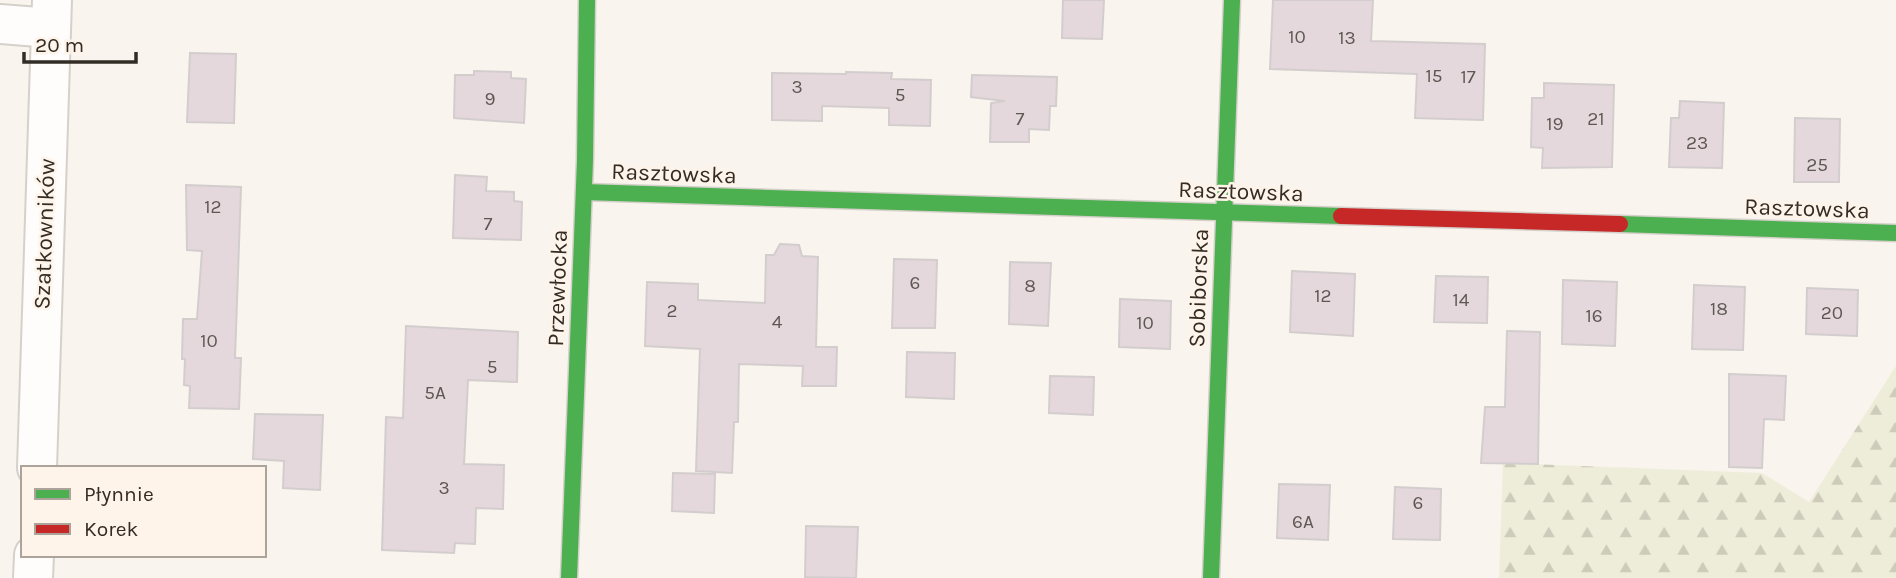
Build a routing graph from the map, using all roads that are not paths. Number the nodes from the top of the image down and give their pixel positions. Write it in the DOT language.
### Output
graph roads {
  1 [pos="587,0"];
  2 [pos="1232,0"];
  3 [pos="52,14"];
  4 [pos="0,24"];
  5 [pos="584,192"];
  6 [pos="1224,213"];
  7 [pos="1896,233"];
  8 [pos="37,466"];
  9 [pos="34,557"];
  10 [pos="33,578"];
  11 [pos="569,578"];
  12 [pos="1211,578"];
  1 -- 5 [label="street, Przewłocka"];
  2 -- 6 [label="street, Sobiborska"];
  3 -- 4 [label="street"];
  3 -- 8 [label="street, Szatkowników"];
  5 -- 6 [label="street, Rasztowska"];
  5 -- 11 [label="street, Przewłocka"];
  6 -- 7 [label="street, Rasztowska"];
  6 -- 12 [label="street, Sobiborska"];
  9 -- 10 [label="street"];
}
